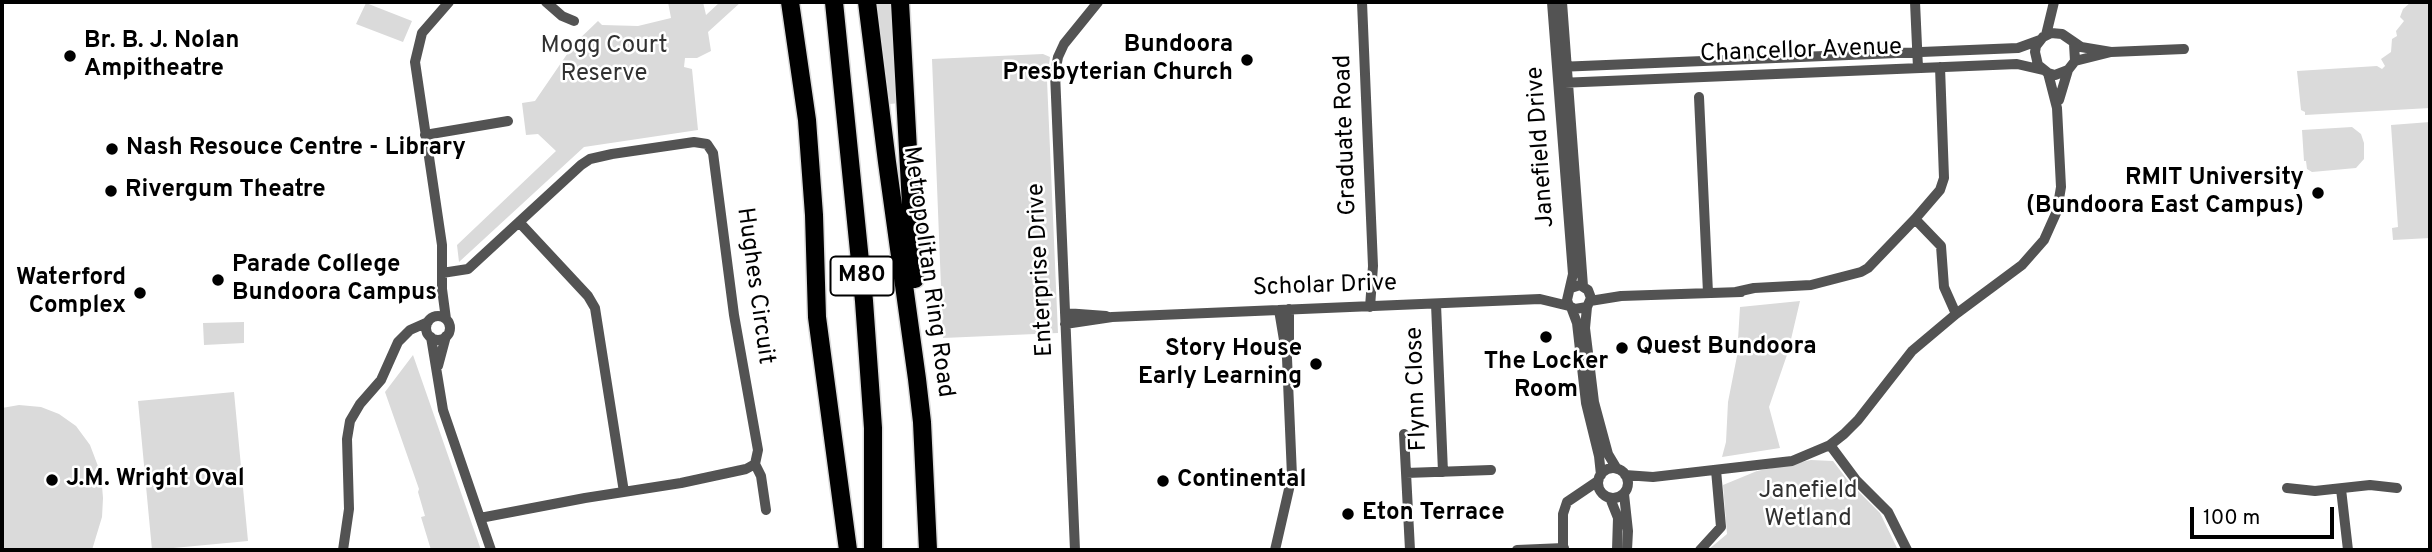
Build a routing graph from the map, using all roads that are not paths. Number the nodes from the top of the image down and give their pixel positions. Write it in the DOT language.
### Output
graph roads {
  1 [pos="449,2"];
  2 [pos="546,2"];
  3 [pos="790,2"];
  4 [pos="834,2"];
  5 [pos="867,2"];
  6 [pos="900,2"];
  7 [pos="1098,2"];
  8 [pos="1362,2"];
  9 [pos="1552,2"];
  10 [pos="1562,2"];
  11 [pos="1915,2"];
  12 [pos="2054,4"];
  13 [pos="574,21"];
  14 [pos="2062,34"];
  15 [pos="2043,37"];
  16 [pos="2074,44"];
  17 [pos="2184,50"];
  18 [pos="1917,51"];
  19 [pos="2111,52"];
  20 [pos="1816,55"];
  21 [pos="2075,61"];
  22 [pos="1562,66"];
  23 [pos="1918,68"];
  24 [pos="1940,68"];
  25 [pos="2068,71"];
  26 [pos="2045,72"];
  27 [pos="1817,73"];
  28 [pos="1564,83"];
  29 [pos="1699,97"];
  30 [pos="2057,108"];
  31 [pos="508,121"];
  32 [pos="425,135"];
  33 [pos="1915,219"];
  34 [pos="519,222"];
  35 [pos="442,273"];
  36 [pos="442,289"];
  37 [pos="1570,289"];
  38 [pos="1707,293"];
  39 [pos="1588,297"];
  40 [pos="1540,299"];
  41 [pos="1436,304"];
  42 [pos="1570,306"];
  43 [pos="1375,307"];
  44 [pos="1284,309"];
  45 [pos="1959,312"];
  46 [pos="446,319"];
  47 [pos="1065,319"];
  48 [pos="430,320"];
  49 [pos="430,336"];
  50 [pos="446,336"];
  51 [pos="403,337"];
  52 [pos="437,373"];
  53 [pos="922,422"];
  54 [pos="1404,434"];
  55 [pos="1830,445"];
  56 [pos="755,464"];
  57 [pos="1491,470"];
  58 [pos="1716,470"];
  59 [pos="1443,472"];
  60 [pos="1621,472"];
  61 [pos="1406,473"];
  62 [pos="1653,477"];
  63 [pos="1600,478"];
  64 [pos="2287,488"];
  65 [pos="2397,488"];
  66 [pos="2341,489"];
  67 [pos="1626,490"];
  68 [pos="624,492"];
  69 [pos="1573,496"];
  70 [pos="1606,496"];
  71 [pos="766,510"];
  72 [pos="480,518"];
  73 [pos="1563,549"];
  74 [pos="343,550"];
  75 [pos="491,550"];
  76 [pos="848,550"];
  77 [pos="873,550"];
  78 [pos="928,550"];
  79 [pos="1075,550"];
  80 [pos="1275,550"];
  81 [pos="1410,550"];
  82 [pos="1517,550"];
  83 [pos="1617,550"];
  84 [pos="1627,550"];
  85 [pos="1700,550"];
  86 [pos="1907,550"];
  87 [pos="2348,550"];
  1 -- 32 [label="street"];
  2 -- 13 [label="street"];
  3 -- 76 [label="highway"];
  4 -- 77 [label="highway, M80"];
  5 -- 53 [label="highway, Metropolitan Ring Road / M80"];
  6 -- 53 [label="highway"];
  7 -- 47 [label="street, Enterprise Drive"];
  8 -- 43 [label="street, Graduate Road"];
  9 -- 22 [label="street, Janefield Drive"];
  10 -- 22 [label="street, Janefield Drive"];
  11 -- 18 [label="street"];
  12 -- 14 [label="street"];
  12 -- 15 [label="street"];
  14 -- 15 [label="street"];
  14 -- 16 [label="street"];
  15 -- 18 [label="street, Chancellor Avenue"];
  15 -- 26 [label="street"];
  16 -- 19 [label="street"];
  16 -- 21 [label="street"];
  17 -- 19 [label="street"];
  18 -- 20 [label="street, Chancellor Avenue"];
  18 -- 23 [label="street"];
  19 -- 21 [label="street"];
  20 -- 22 [label="street, Chancellor Avenue"];
  20 -- 27 [label="street"];
  21 -- 25 [label="street"];
  22 -- 28 [label="street, Janefield Drive"];
  23 -- 24 [label="street, Chancellor Avenue"];
  23 -- 27 [label="street, Chancellor Avenue"];
  24 -- 26 [label="street, Chancellor Avenue"];
  24 -- 33 [label="street"];
  25 -- 26 [label="street"];
  25 -- 30 [label="street"];
  26 -- 30 [label="street"];
  27 -- 28 [label="street, Chancellor Avenue"];
  28 -- 37 [label="street, Janefield Drive"];
  28 -- 39 [label="street, Janefield Drive"];
  29 -- 38 [label="street"];
  30 -- 45 [label="street"];
  31 -- 32 [label="street"];
  32 -- 35 [label="street"];
  33 -- 38 [label="street"];
  33 -- 45 [label="street"];
  34 -- 35 [label="street, Hughes Circuit"];
  34 -- 56 [label="street, Hughes Circuit"];
  34 -- 68 [label="street"];
  35 -- 36 [label="street"];
  36 -- 46 [label="street"];
  36 -- 48 [label="street"];
  37 -- 39 [label="street, Scholar Drive"];
  37 -- 40 [label="street, Scholar Drive"];
  37 -- 42 [label="street, Janefield Drive"];
  38 -- 39 [label="street"];
  39 -- 42 [label="street, Scholar Drive"];
  39 -- 60 [label="street, Janefield Drive"];
  40 -- 41 [label="street, Scholar Drive"];
  40 -- 42 [label="street, Scholar Drive"];
  41 -- 43 [label="street, Scholar Drive"];
  41 -- 59 [label="street, Flynn Close"];
  42 -- 63 [label="street"];
  43 -- 44 [label="street, Scholar Drive"];
  44 -- 47 [label="street, Scholar Drive"];
  44 -- 80 [label="street"];
  45 -- 55 [label="street"];
  46 -- 48 [label="street"];
  46 -- 50 [label="street"];
  47 -- 79 [label="street, Enterprise Drive"];
  48 -- 49 [label="street"];
  48 -- 51 [label="street"];
  49 -- 50 [label="street"];
  49 -- 51 [label="street"];
  49 -- 52 [label="street"];
  50 -- 52 [label="street"];
  51 -- 74 [label="street"];
  52 -- 72 [label="street"];
  53 -- 78 [label="highway, Metropolitan Ring Road / M80"];
  54 -- 61 [label="street"];
  55 -- 58 [label="street"];
  55 -- 86 [label="street"];
  56 -- 68 [label="street"];
  56 -- 71 [label="street"];
  57 -- 59 [label="street"];
  58 -- 62 [label="street"];
  58 -- 85 [label="street"];
  59 -- 61 [label="street"];
  60 -- 62 [label="street"];
  60 -- 63 [label="street"];
  60 -- 67 [label="street"];
  61 -- 81 [label="street"];
  62 -- 67 [label="street"];
  63 -- 69 [label="street"];
  63 -- 70 [label="street"];
  64 -- 66 [label="street"];
  65 -- 66 [label="street"];
  66 -- 87 [label="street"];
  67 -- 70 [label="street"];
  67 -- 84 [label="street"];
  68 -- 72 [label="street"];
  69 -- 70 [label="street"];
  69 -- 73 [label="street"];
  70 -- 83 [label="street"];
  72 -- 75 [label="street"];
  73 -- 82 [label="street"];
}
